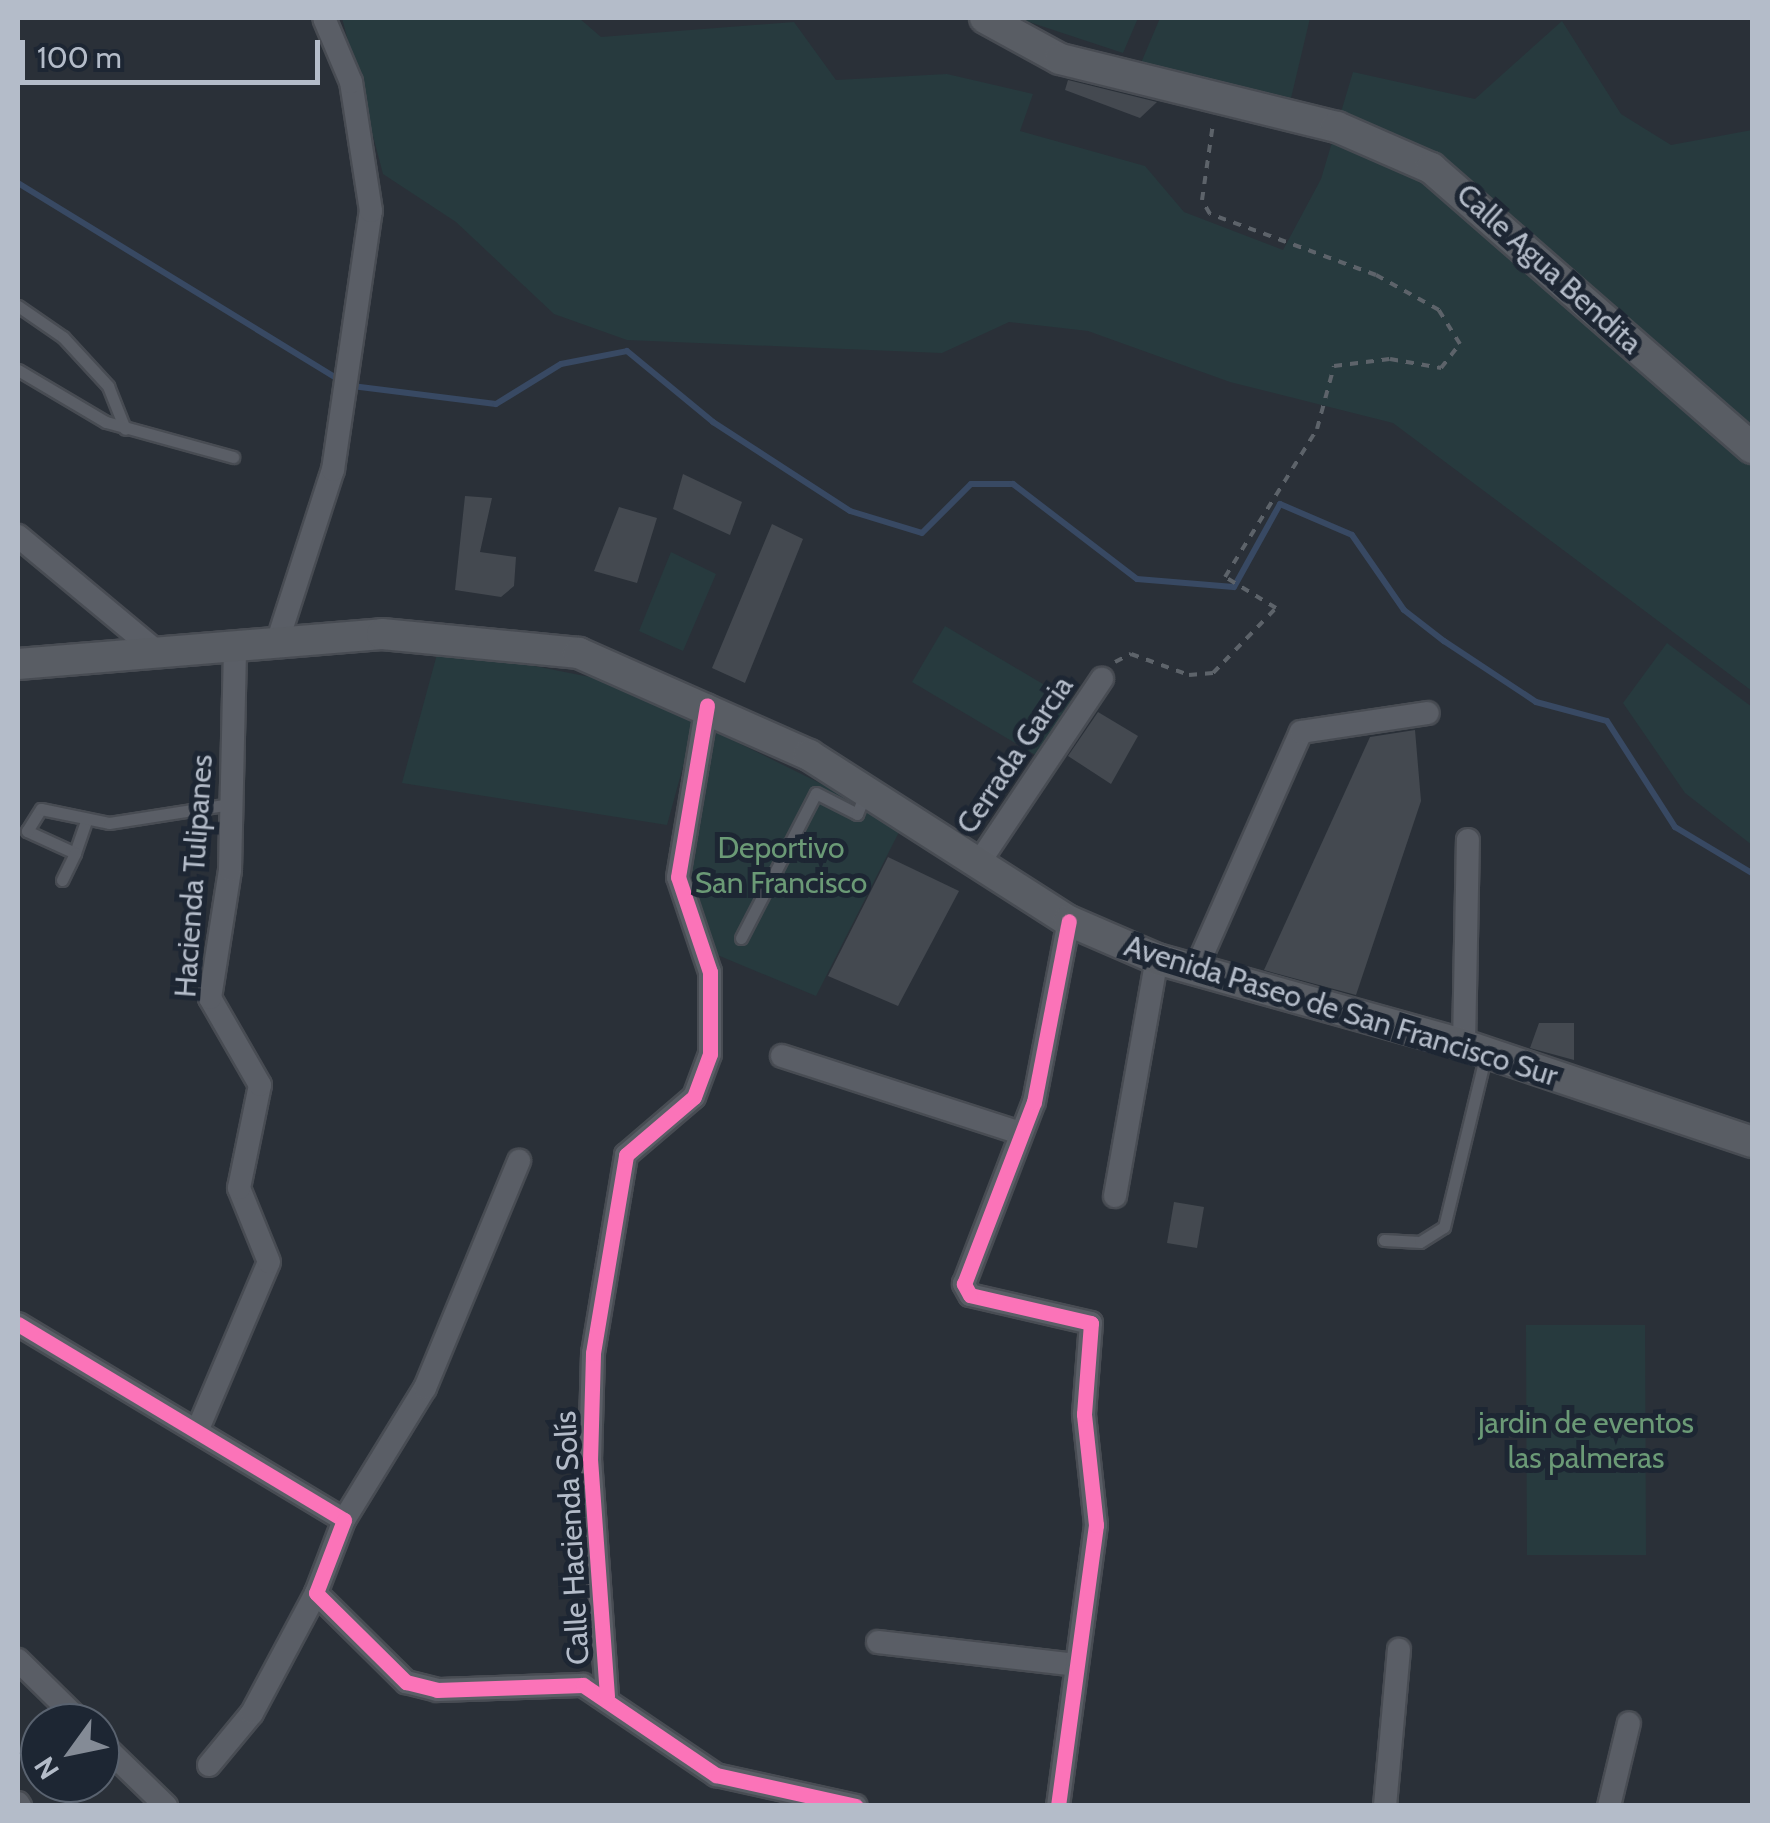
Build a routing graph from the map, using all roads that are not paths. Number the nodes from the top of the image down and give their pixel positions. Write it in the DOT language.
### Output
graph roads {
  1 [pos="324,18"];
  2 [pos="984,18"];
  3 [pos="18,306"];
  4 [pos="18,370"];
  5 [pos="125,428"];
  6 [pos="1752,448"];
  7 [pos="233,457"];
  8 [pos="18,536"];
  9 [pos="276,646"];
  10 [pos="235,649"];
  11 [pos="157,652"];
  12 [pos="18,664"];
  13 [pos="1102,679"];
  14 [pos="707,705"];
  15 [pos="1428,713"];
  16 [pos="868,789"];
  17 [pos="231,804"];
  18 [pos="86,821"];
  19 [pos="1468,840"];
  20 [pos="74,853"];
  21 [pos="978,864"];
  22 [pos="62,880"];
  23 [pos="1069,921"];
  24 [pos="741,938"];
  25 [pos="1158,959"];
  26 [pos="1195,971"];
  27 [pos="1475,1048"];
  28 [pos="782,1056"];
  29 [pos="1020,1133"];
  30 [pos="1752,1142"];
  31 [pos="519,1161"];
  32 [pos="1115,1196"];
  33 [pos="1384,1240"];
  34 [pos="18,1324"];
  35 [pos="198,1429"];
  36 [pos="344,1520"];
  37 [pos="316,1593"];
  38 [pos="878,1642"];
  39 [pos="1399,1650"];
  40 [pos="18,1660"];
  41 [pos="1076,1665"];
  42 [pos="608,1696"];
  43 [pos="62,1703"];
  44 [pos="1630,1722"];
  45 [pos="120,1761"];
  46 [pos="209,1765"];
  47 [pos="166,1806"];
  48 [pos="856,1806"];
  49 [pos="1058,1806"];
  50 [pos="1385,1806"];
  51 [pos="1610,1806"];
  1 -- 9 [label="street"];
  2 -- 6 [label="main road, Calle Agua Bendita"];
  3 -- 5 [label="lane"];
  4 -- 5 [label="lane"];
  5 -- 7 [label="lane"];
  8 -- 11 [label="street"];
  9 -- 10 [label="main road, Avenida Paseo de San Francisco Sur"];
  9 -- 14 [label="main road, Avenida Paseo de San Francisco Sur"];
  10 -- 11 [label="main road, Avenida Paseo de San Francisco Sur"];
  10 -- 17 [label="street, Hacienda Tulipanes"];
  11 -- 12 [label="main road, Avenida Paseo de San Francisco Sur"];
  13 -- 21 [label="street, Cerrada Garcia"];
  14 -- 16 [label="main road, Avenida Paseo de San Francisco Sur"];
  14 -- 42 [label="street, Calle Hacienda Solís"];
  15 -- 26 [label="street"];
  16 -- 21 [label="main road, Avenida Paseo de San Francisco Sur"];
  16 -- 24 [label="lane"];
  17 -- 18 [label="lane"];
  17 -- 35 [label="street, Hacienda Tulipanes"];
  18 -- 20 [label="lane"];
  18 -- 20 [label="lane"];
  19 -- 27 [label="street"];
  20 -- 22 [label="lane"];
  21 -- 23 [label="main road, Avenida Paseo de San Francisco Sur"];
  23 -- 25 [label="main road, Avenida Paseo de San Francisco Sur"];
  23 -- 29 [label="street"];
  25 -- 26 [label="main road, Avenida Paseo de San Francisco Sur"];
  25 -- 32 [label="street"];
  26 -- 27 [label="main road, Avenida Paseo de San Francisco Sur"];
  27 -- 30 [label="main road, Avenida Paseo de San Francisco Sur"];
  27 -- 33 [label="lane"];
  28 -- 29 [label="street"];
  29 -- 41 [label="street"];
  31 -- 36 [label="street"];
  34 -- 35 [label="street"];
  35 -- 36 [label="street"];
  36 -- 37 [label="street"];
  37 -- 42 [label="street"];
  37 -- 46 [label="street"];
  38 -- 41 [label="street"];
  39 -- 50 [label="street"];
  40 -- 43 [label="street"];
  41 -- 49 [label="street"];
  42 -- 48 [label="street"];
  44 -- 51 [label="street"];
  45 -- 47 [label="street"];
}
